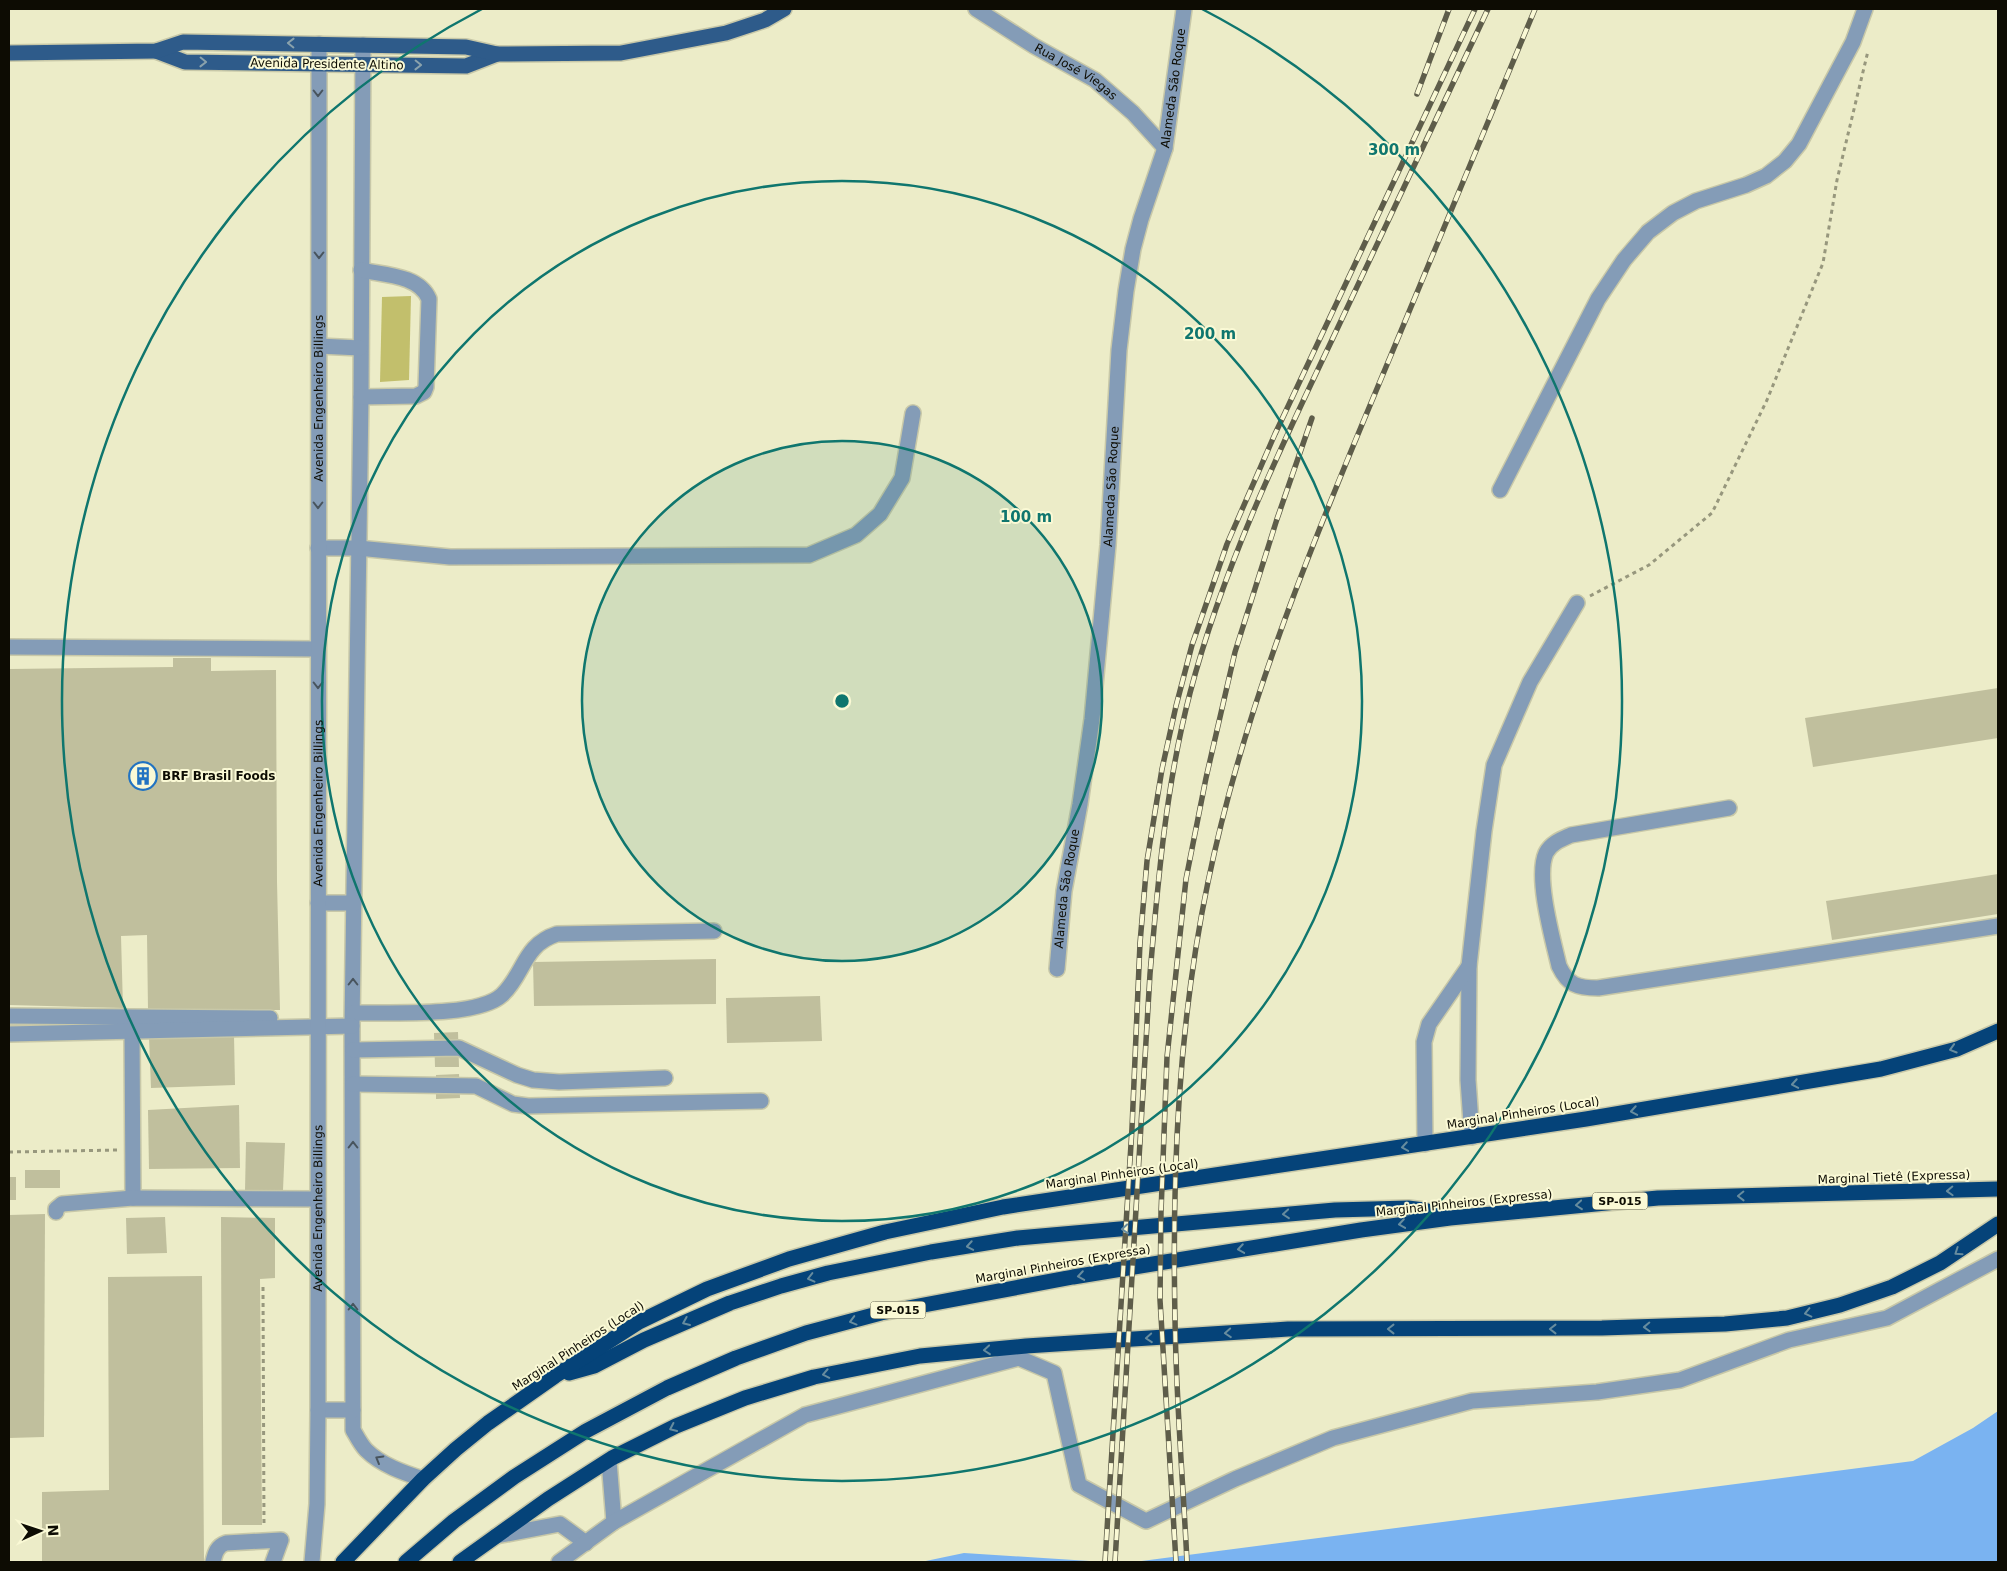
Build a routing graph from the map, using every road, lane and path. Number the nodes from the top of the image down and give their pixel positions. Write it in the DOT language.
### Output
graph roads {
  1 [pos="784,9"];
  2 [pos="976,9"];
  3 [pos="1184,9"];
  4 [pos="1865,9"];
  5 [pos="319,44"];
  6 [pos="363,45"];
  7 [pos="1868,48"];
  8 [pos="156,51"];
  9 [pos="9,53"];
  10 [pos="496,54"];
  11 [pos="318,64"];
  12 [pos="363,64"];
  13 [pos="1165,148"];
  14 [pos="361,270"];
  15 [pos="319,346"];
  16 [pos="360,348"];
  17 [pos="361,397"];
  18 [pos="912,413"];
  19 [pos="1500,490"];
  20 [pos="318,548"];
  21 [pos="358,548"];
  22 [pos="1577,603"];
  23 [pos="9,648"];
  24 [pos="318,650"];
  25 [pos="1729,808"];
  26 [pos="318,903"];
  27 [pos="354,904"];
  28 [pos="1998,926"];
  29 [pos="714,931"];
  30 [pos="1469,966"];
  31 [pos="1057,969"];
  32 [pos="9,1016"];
  33 [pos="289,1018"];
  34 [pos="353,1019"];
  35 [pos="318,1027"];
  36 [pos="1998,1031"];
  37 [pos="132,1032"];
  38 [pos="9,1034"];
  39 [pos="353,1050"];
  40 [pos="665,1078"];
  41 [pos="353,1084"];
  42 [pos="761,1101"];
  43 [pos="1472,1137"];
  44 [pos="1425,1144"];
  45 [pos="133,1150"];
  46 [pos="9,1152"];
  47 [pos="1998,1189"];
  48 [pos="1790,1195"];
  49 [pos="133,1198"];
  50 [pos="318,1200"];
  51 [pos="56,1212"];
  52 [pos="1450,1218"];
  53 [pos="1998,1224"];
  54 [pos="1998,1259"];
  55 [pos="263,1287"];
  56 [pos="555,1376"];
  57 [pos="318,1410"];
  58 [pos="353,1410"];
  59 [pos="609,1460"];
  60 [pos="423,1479"];
  61 [pos="614,1522"];
  62 [pos="496,1536"];
  63 [pos="263,1540"];
  64 [pos="586,1543"];
  65 [pos="213,1562"];
  66 [pos="273,1562"];
  67 [pos="312,1562"];
  68 [pos="343,1562"];
  69 [pos="406,1562"];
  70 [pos="460,1562"];
  71 [pos="559,1562"];
  1 -- 10 [label="main road, Avenida Presidente Altino"];
  2 -- 13 [label="street, Rua José Viegas"];
  3 -- 13 [label="street, Alameda São Roque"];
  4 -- 19 [label="street"];
  5 -- 6 [label="main road, Avenida Presidente Altino"];
  5 -- 8 [label="main road, Avenida Presidente Altino, one-way"];
  5 -- 11 [label="street, Avenida Engenheiro Billings"];
  6 -- 10 [label="main road, Avenida Presidente Altino"];
  6 -- 12 [label="street"];
  7 -- 22 [label="path"];
  8 -- 9 [label="main road, Avenida Presidente Altino"];
  8 -- 11 [label="main road, Avenida Presidente Altino, one-way"];
  12 -- 10 [label="main road, Avenida Presidente Altino, one-way"];
  11 -- 12 [label="main road, Avenida Presidente Altino"];
  11 -- 15 [label="street, Avenida Engenheiro Billings, one-way"];
  12 -- 14 [label="street"];
  13 -- 31 [label="street, Alameda São Roque"];
  14 -- 16 [label="street"];
  14 -- 17 [label="street"];
  15 -- 16 [label="street"];
  15 -- 20 [label="street, Avenida Engenheiro Billings, one-way"];
  16 -- 17 [label="street"];
  17 -- 21 [label="street"];
  18 -- 21 [label="street"];
  20 -- 21 [label="street"];
  20 -- 24 [label="street, Avenida Engenheiro Billings"];
  21 -- 27 [label="street"];
  22 -- 30 [label="street"];
  23 -- 24 [label="street"];
  24 -- 26 [label="street, Avenida Engenheiro Billings, one-way"];
  25 -- 28 [label="street"];
  26 -- 27 [label="street"];
  26 -- 35 [label="street, Avenida Engenheiro Billings"];
  34 -- 27 [label="street, one-way"];
  29 -- 34 [label="street"];
  30 -- 43 [label="street"];
  30 -- 44 [label="street"];
  32 -- 33 [label="street"];
  34 -- 35 [label="street"];
  34 -- 39 [label="street"];
  35 -- 37 [label="street"];
  35 -- 50 [label="street, Avenida Engenheiro Billings"];
  36 -- 43 [label="highway, Marginal Pinheiros (Local), one-way"];
  37 -- 38 [label="street"];
  37 -- 45 [label="street"];
  39 -- 40 [label="street"];
  39 -- 41 [label="street"];
  41 -- 42 [label="street"];
  58 -- 41 [label="street, one-way"];
  43 -- 44 [label="highway, Marginal Pinheiros (Local)"];
  44 -- 56 [label="highway, Marginal Pinheiros (Local), one-way"];
  45 -- 46 [label="path"];
  45 -- 49 [label="street"];
  47 -- 48 [label="highway, Marginal Tietê (Expressa) / SP-015, one-way"];
  48 -- 52 [label="highway, Marginal Pinheiros (Expressa) / SP-015, one-way"];
  49 -- 50 [label="street"];
  49 -- 51 [label="street"];
  50 -- 57 [label="street, Avenida Engenheiro Billings"];
  52 -- 56 [label="highway, one-way"];
  52 -- 69 [label="highway, Marginal Pinheiros (Expressa) / SP-015, one-way"];
  53 -- 59 [label="highway, one-way"];
  54 -- 61 [label="street"];
  55 -- 63 [label="path"];
  56 -- 60 [label="highway, Marginal Pinheiros (Local)"];
  57 -- 58 [label="street"];
  57 -- 67 [label="street, Avenida Engenheiro Billings"];
  60 -- 58 [label="street, one-way"];
  59 -- 61 [label="street"];
  59 -- 62 [label="highway"];
  60 -- 68 [label="highway, Marginal Pinheiros (Local)"];
  61 -- 64 [label="street"];
  62 -- 64 [label="street"];
  62 -- 70 [label="highway"];
  63 -- 65 [label="street"];
  63 -- 66 [label="street"];
  64 -- 71 [label="street"];
}
